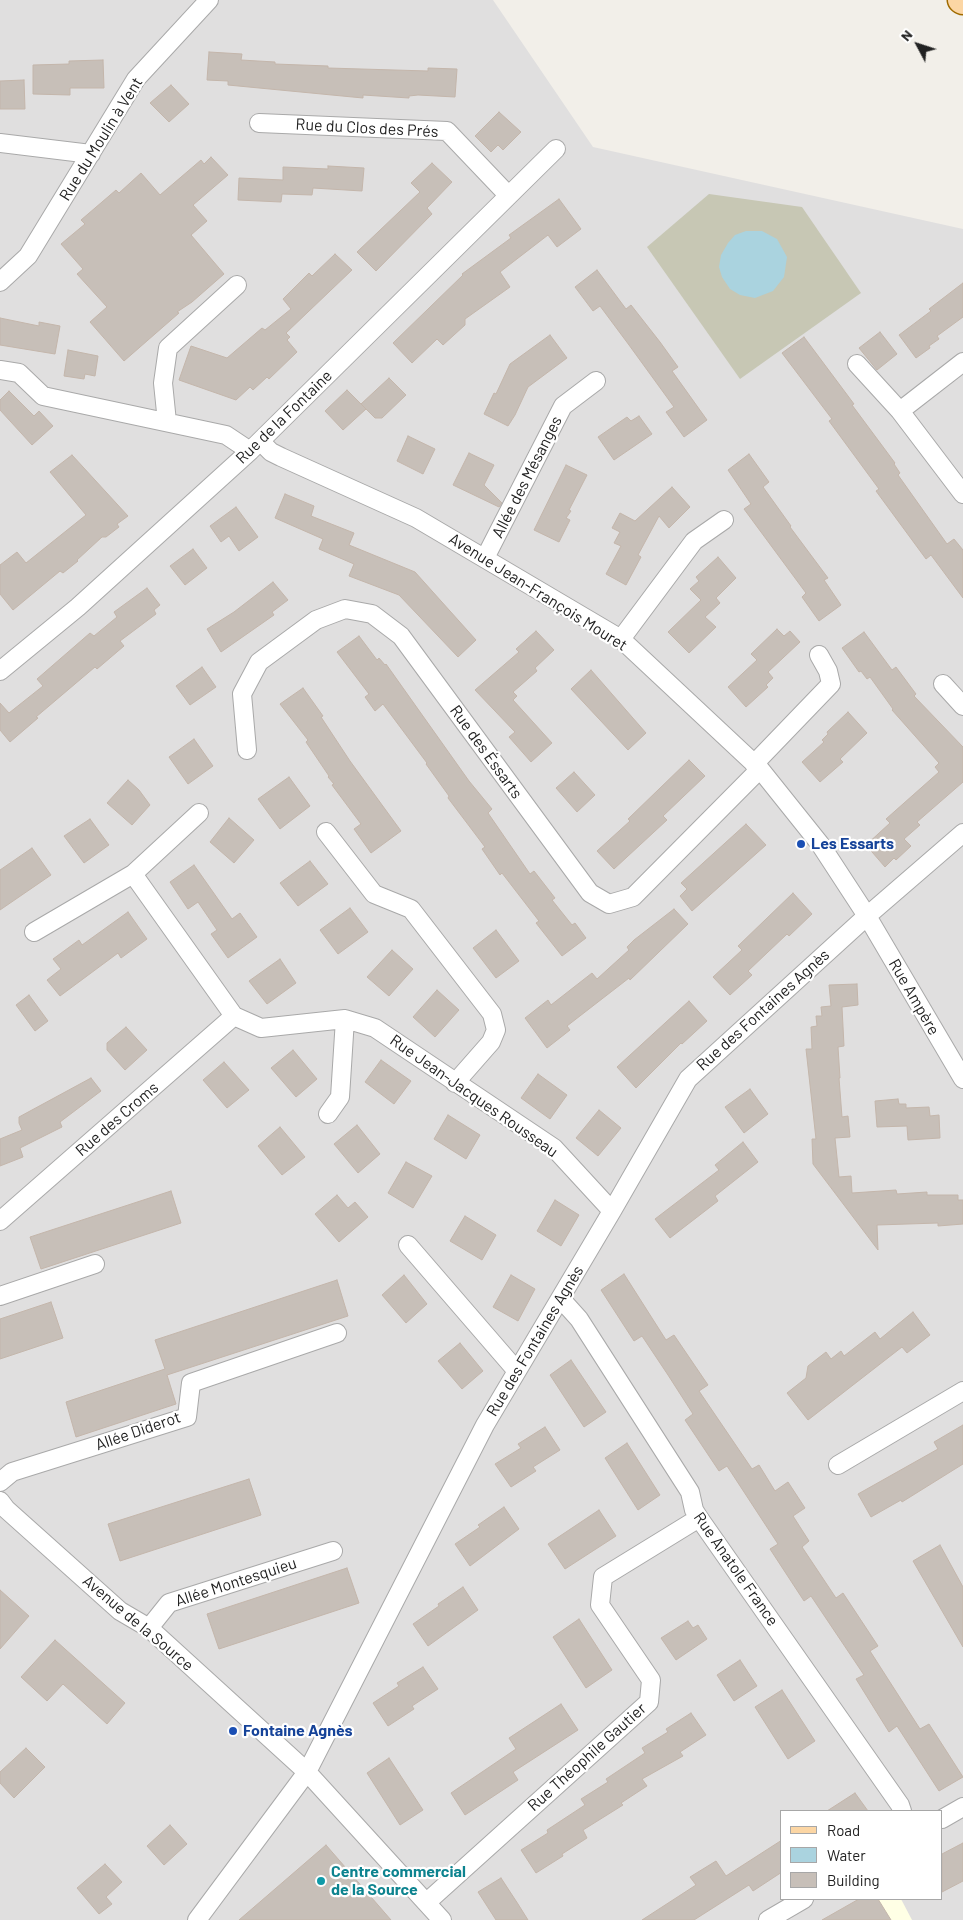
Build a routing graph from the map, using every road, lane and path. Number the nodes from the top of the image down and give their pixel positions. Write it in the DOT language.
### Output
graph roads {
  1 [pos="209,0"];
  2 [pos="259,123"];
  3 [pos="0,142"];
  4 [pos="556,149"];
  5 [pos="91,154"];
  6 [pos="508,195"];
  7 [pos="0,282"];
  8 [pos="238,285"];
  9 [pos="963,362"];
  10 [pos="857,364"];
  11 [pos="0,370"];
  12 [pos="596,381"];
  13 [pos="900,410"];
  14 [pos="167,422"];
  15 [pos="255,446"];
  16 [pos="963,494"];
  17 [pos="724,520"];
  18 [pos="485,558"];
  19 [pos="621,639"];
  20 [pos="819,655"];
  21 [pos="0,671"];
  22 [pos="943,684"];
  23 [pos="963,706"];
  24 [pos="247,750"];
  25 [pos="757,766"];
  26 [pos="199,814"];
  27 [pos="326,832"];
  28 [pos="963,833"];
  29 [pos="133,874"];
  30 [pos="867,916"];
  31 [pos="34,932"];
  32 [pos="234,1016"];
  33 [pos="345,1019"];
  34 [pos="963,1079"];
  35 [pos="455,1082"];
  36 [pos="328,1114"];
  37 [pos="612,1211"];
  38 [pos="0,1221"];
  39 [pos="408,1245"];
  40 [pos="95,1264"];
  41 [pos="0,1296"];
  42 [pos="560,1299"];
  43 [pos="337,1333"];
  44 [pos="516,1370"];
  45 [pos="963,1391"];
  46 [pos="838,1465"];
  47 [pos="0,1482"];
  48 [pos="0,1501"];
  49 [pos="699,1518"];
  50 [pos="333,1550"];
  51 [pos="149,1628"];
  52 [pos="307,1772"];
  53 [pos="963,1807"];
  54 [pos="902,1810"];
  55 [pos="943,1818"];
  56 [pos="802,1900"];
  57 [pos="427,1902"];
  58 [pos="197,1920"];
  59 [pos="442,1920"];
  60 [pos="768,1920"];
  1 -- 5 [label="street, Rue du Moulin à Vent"];
  2 -- 6 [label="street, Rue du Clos des Prés"];
  3 -- 5 [label="street"];
  4 -- 6 [label="street, Rue de la Fontaine"];
  5 -- 7 [label="street, Rue du Moulin à Vent"];
  6 -- 15 [label="street, Rue de la Fontaine"];
  8 -- 14 [label="street"];
  9 -- 13 [label="street"];
  10 -- 13 [label="street"];
  11 -- 14 [label="street, Avenue Jean-François Mouret"];
  12 -- 18 [label="street, Allée des Mésanges"];
  13 -- 16 [label="street"];
  14 -- 15 [label="street, Avenue Jean-François Mouret"];
  15 -- 18 [label="street, Avenue Jean-François Mouret"];
  15 -- 21 [label="street, Rue de la Fontaine"];
  17 -- 19 [label="street"];
  18 -- 19 [label="street, Avenue Jean-François Mouret"];
  19 -- 25 [label="street, Avenue Jean-François Mouret"];
  20 -- 25 [label="street, Rue des Éssarts"];
  22 -- 23 [label="street"];
  24 -- 25 [label="street, Rue des Éssarts"];
  25 -- 30 [label="street, Avenue Jean-François Mouret"];
  26 -- 29 [label="street"];
  27 -- 35 [label="street"];
  28 -- 30 [label="street, Rue des Fontaines Agnès"];
  29 -- 31 [label="street"];
  29 -- 32 [label="street"];
  30 -- 34 [label="street, Rue Ampère"];
  30 -- 37 [label="street, Rue des Fontaines Agnès"];
  32 -- 33 [label="street, Rue Jean-Jacques Rousseau"];
  32 -- 38 [label="street, Rue des Croms"];
  33 -- 35 [label="street, Rue Jean-Jacques Rousseau"];
  33 -- 36 [label="street"];
  35 -- 37 [label="street, Rue Jean-Jacques Rousseau"];
  37 -- 42 [label="street, Rue des Fontaines Agnès"];
  39 -- 44 [label="street"];
  40 -- 41 [label="street"];
  42 -- 44 [label="street, Rue des Fontaines Agnès"];
  42 -- 49 [label="street, Rue Anatole France"];
  43 -- 47 [label="street, Allée Diderot"];
  44 -- 52 [label="street, Rue des Fontaines Agnès"];
  45 -- 46 [label="street"];
  48 -- 51 [label="street, Avenue de la Source"];
  49 -- 54 [label="street, Rue Anatole France"];
  49 -- 57 [label="street, Rue Théophile Gautier"];
  50 -- 51 [label="street, Allée Montesquieu"];
  51 -- 52 [label="street, Avenue de la Source"];
  52 -- 57 [label="street, Avenue de la Source"];
  52 -- 58 [label="street, Rue des Fontaines Agnès"];
  53 -- 55 [label="street"];
  56 -- 60 [label="street"];
  57 -- 59 [label="street, Avenue de la Source"];
}
